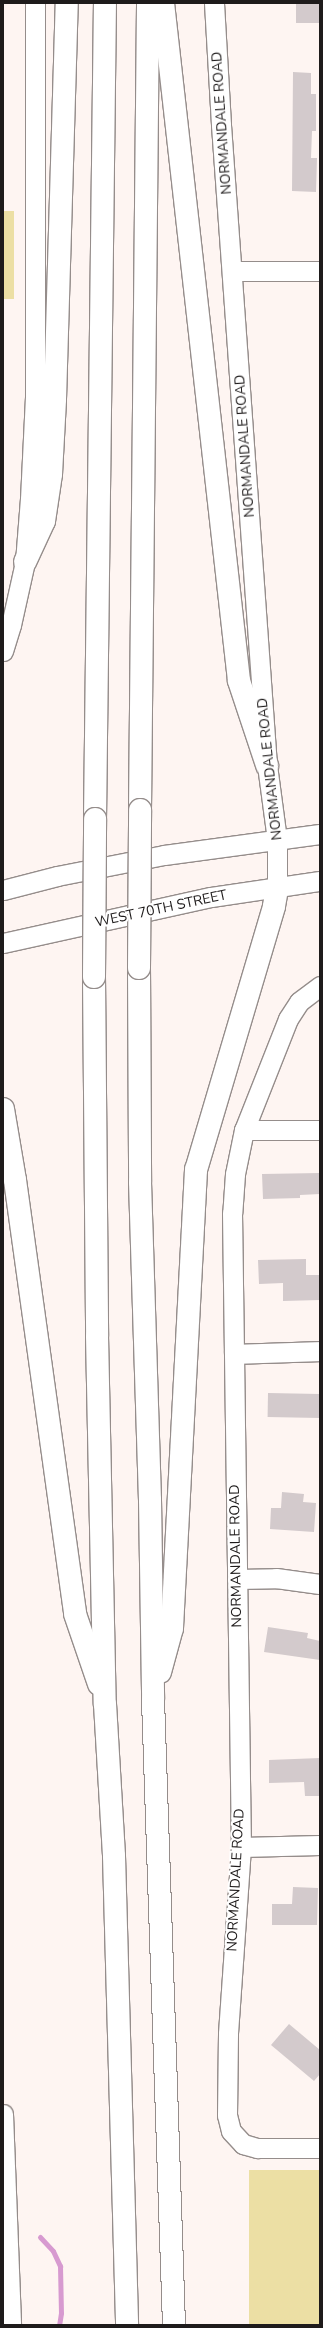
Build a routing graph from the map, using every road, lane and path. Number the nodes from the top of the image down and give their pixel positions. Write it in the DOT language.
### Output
graph roads {
  1 [pos="35,3"];
  2 [pos="67,3"];
  3 [pos="105,3"];
  4 [pos="148,3"];
  5 [pos="163,3"];
  6 [pos="214,3"];
  7 [pos="233,271"];
  8 [pos="320,271"];
  9 [pos="25,562"];
  10 [pos="3,651"];
  11 [pos="268,765"];
  12 [pos="320,834"];
  13 [pos="277,840"];
  14 [pos="320,881"];
  15 [pos="277,889"];
  16 [pos="3,890"];
  17 [pos="3,943"];
  18 [pos="320,986"];
  19 [pos="3,1109"];
  20 [pos="244,1130"];
  21 [pos="320,1130"];
  22 [pos="320,1351"];
  23 [pos="234,1354"];
  24 [pos="237,1579"];
  25 [pos="320,1584"];
  26 [pos="153,1699"];
  27 [pos="105,1704"];
  28 [pos="320,1845"];
  29 [pos="241,1847"];
  30 [pos="3,2114"];
  31 [pos="320,2148"];
  32 [pos="11,2325"];
  33 [pos="127,2325"];
  34 [pos="174,2325"];
  1 -- 9 [label="street"];
  2 -- 9 [label="highway"];
  3 -- 27 [label="highway, bridge"];
  4 -- 26 [label="highway, bridge"];
  5 -- 11 [label="highway"];
  6 -- 7 [label="street, NORMANDALE ROAD"];
  7 -- 8 [label="street"];
  7 -- 11 [label="street, NORMANDALE ROAD"];
  9 -- 10 [label="street"];
  11 -- 13 [label="street, NORMANDALE ROAD"];
  12 -- 13 [label="street"];
  13 -- 15 [label="street, NORMANDALE ROAD"];
  13 -- 16 [label="street"];
  14 -- 15 [label="street, WEST 70TH STREET"];
  15 -- 17 [label="street, WEST 70TH STREET"];
  15 -- 26 [label="highway"];
  18 -- 20 [label="street, NORMANDALE ROAD"];
  19 -- 27 [label="highway"];
  20 -- 21 [label="street"];
  20 -- 23 [label="street, NORMANDALE ROAD"];
  22 -- 23 [label="street"];
  23 -- 24 [label="street, NORMANDALE ROAD"];
  24 -- 25 [label="street"];
  24 -- 29 [label="street, NORMANDALE ROAD"];
  26 -- 34 [label="highway"];
  27 -- 33 [label="highway"];
  28 -- 29 [label="street"];
  29 -- 31 [label="street, NORMANDALE ROAD"];
  30 -- 32 [label="street"];
}
